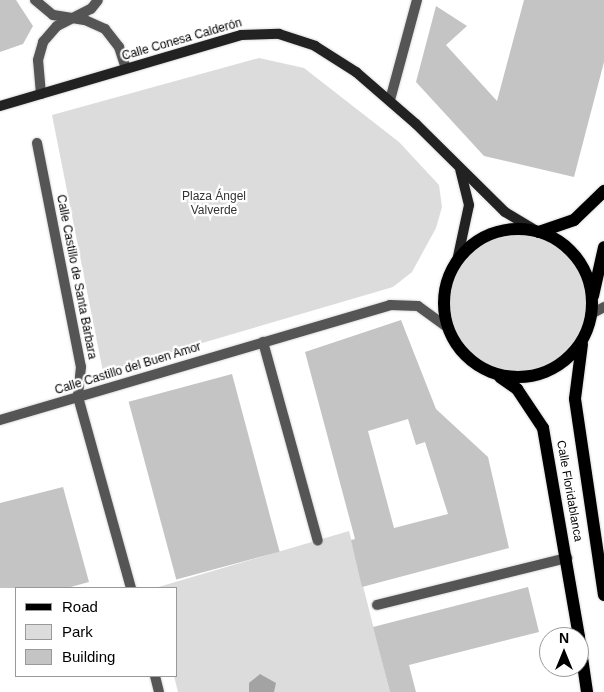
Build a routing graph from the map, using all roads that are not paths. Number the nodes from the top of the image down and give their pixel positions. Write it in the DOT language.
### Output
graph roads {
  1 [pos="35,0"];
  2 [pos="98,0"];
  3 [pos="417,0"];
  4 [pos="72,18"];
  5 [pos="126,68"];
  6 [pos="41,94"];
  7 [pos="390,100"];
  8 [pos="0,106"];
  9 [pos="37,143"];
  10 [pos="453,159"];
  11 [pos="604,191"];
  12 [pos="538,232"];
  13 [pos="604,247"];
  14 [pos="457,261"];
  15 [pos="604,307"];
  16 [pos="592,308"];
  17 [pos="448,328"];
  18 [pos="584,337"];
  19 [pos="263,342"];
  20 [pos="491,372"];
  21 [pos="78,397"];
  22 [pos="0,420"];
  23 [pos="318,541"];
  24 [pos="567,558"];
  25 [pos="131,587"];
  26 [pos="604,595"];
  27 [pos="377,605"];
  28 [pos="577,627"];
  29 [pos="155,677"];
  30 [pos="585,677"];
  31 [pos="159,692"];
  32 [pos="587,692"];
  1 -- 4 [label="street"];
  2 -- 4 [label="street"];
  3 -- 7 [label="street"];
  4 -- 5 [label="street"];
  4 -- 6 [label="street"];
  5 -- 6 [label="main road, Calle Conesa Calderón"];
  5 -- 7 [label="main road, Calle Conesa Calderón"];
  6 -- 8 [label="main road, Calle Conesa Calderón"];
  7 -- 10 [label="main road, Calle Conesa Calderón"];
  9 -- 21 [label="street, Calle Castillo de Santa Bárbara"];
  10 -- 12 [label="main road, Calle Conesa Calderón"];
  10 -- 14 [label="main road, Calle Conesa Calderón"];
  11 -- 12 [label="main road"];
  12 -- 14 [label="main road"];
  12 -- 16 [label="main road"];
  13 -- 16 [label="main road"];
  14 -- 17 [label="main road"];
  15 -- 16 [label="street"];
  16 -- 18 [label="main road"];
  17 -- 19 [label="street, Calle Castillo del Buen Amor"];
  17 -- 20 [label="main road"];
  18 -- 20 [label="main road"];
  18 -- 26 [label="main road, Calle Floridablanca"];
  19 -- 21 [label="street, Calle Castillo del Buen Amor"];
  19 -- 23 [label="street"];
  20 -- 24 [label="main road, Calle Floridablanca"];
  21 -- 22 [label="street, Calle Castillo del Buen Amor"];
  21 -- 25 [label="street, Calle Castillo de Santa Bárbara"];
  24 -- 27 [label="street"];
  24 -- 28 [label="main road, Calle Floridablanca"];
  29 -- 31 [label="street"];
  30 -- 32 [label="main road, Calle Floridablanca"];
}
